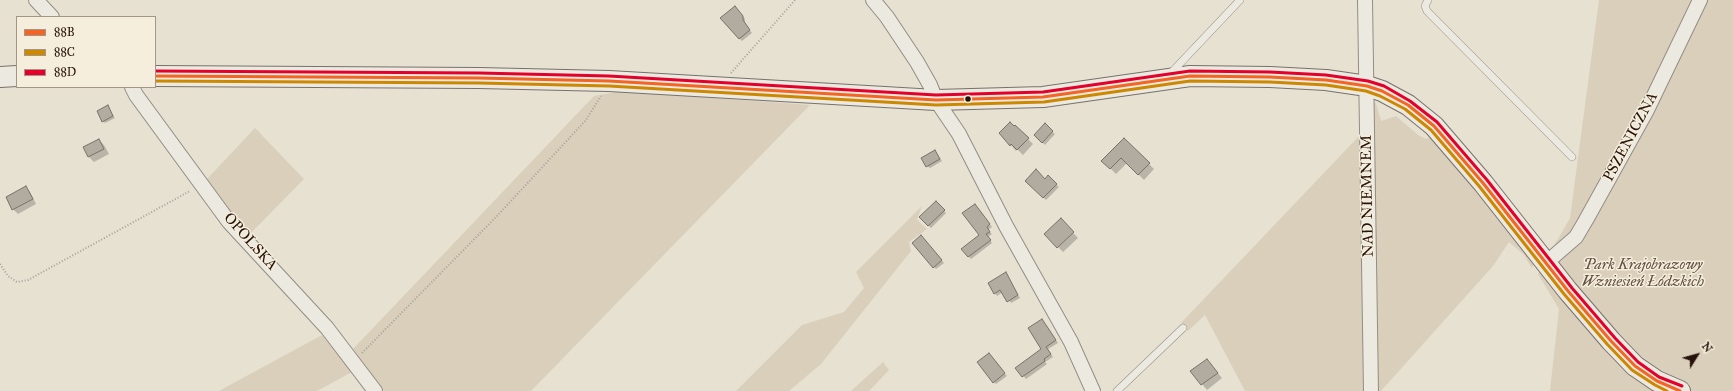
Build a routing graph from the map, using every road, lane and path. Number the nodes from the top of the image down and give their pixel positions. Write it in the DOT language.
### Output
graph roads {
  1 [pos="36,0"];
  2 [pos="795,0"];
  3 [pos="873,0"];
  4 [pos="1240,0"];
  5 [pos="1365,0"];
  6 [pos="1428,0"];
  7 [pos="1700,0"];
  8 [pos="51,16"];
  9 [pos="16,76"];
  10 [pos="156,76"];
  11 [pos="0,77"];
  12 [pos="1165,80"];
  13 [pos="609,81"];
  14 [pos="1367,86"];
  15 [pos="718,87"];
  16 [pos="132,88"];
  17 [pos="936,100"];
  18 [pos="1572,157"];
  19 [pos="201,184"];
  20 [pos="1546,263"];
  21 [pos="0,264"];
  22 [pos="1183,328"];
  23 [pos="353,363"];
  24 [pos="1657,387"];
  25 [pos="375,391"];
  26 [pos="1093,391"];
  27 [pos="1118,391"];
  28 [pos="1371,391"];
  29 [pos="1680,391"];
  1 -- 8 [label="street"];
  2 -- 15 [label="path"];
  3 -- 17 [label="street"];
  4 -- 12 [label="lane"];
  5 -- 14 [label="street, NAD NIEMNEM"];
  6 -- 18 [label="lane"];
  7 -- 20 [label="street, PSZENICZNA"];
  9 -- 11 [label="street"];
  10 -- 13 [label="street"];
  12 -- 14 [label="street"];
  12 -- 17 [label="street"];
  13 -- 15 [label="street"];
  13 -- 23 [label="path"];
  14 -- 20 [label="street"];
  14 -- 28 [label="street, NAD NIEMNEM"];
  15 -- 17 [label="street"];
  16 -- 19 [label="street, OPOLSKA"];
  17 -- 26 [label="street"];
  19 -- 21 [label="path"];
  19 -- 23 [label="street, OPOLSKA"];
  20 -- 24 [label="street"];
  22 -- 27 [label="lane"];
  23 -- 25 [label="street, OPOLSKA"];
  24 -- 29 [label="street"];
}
